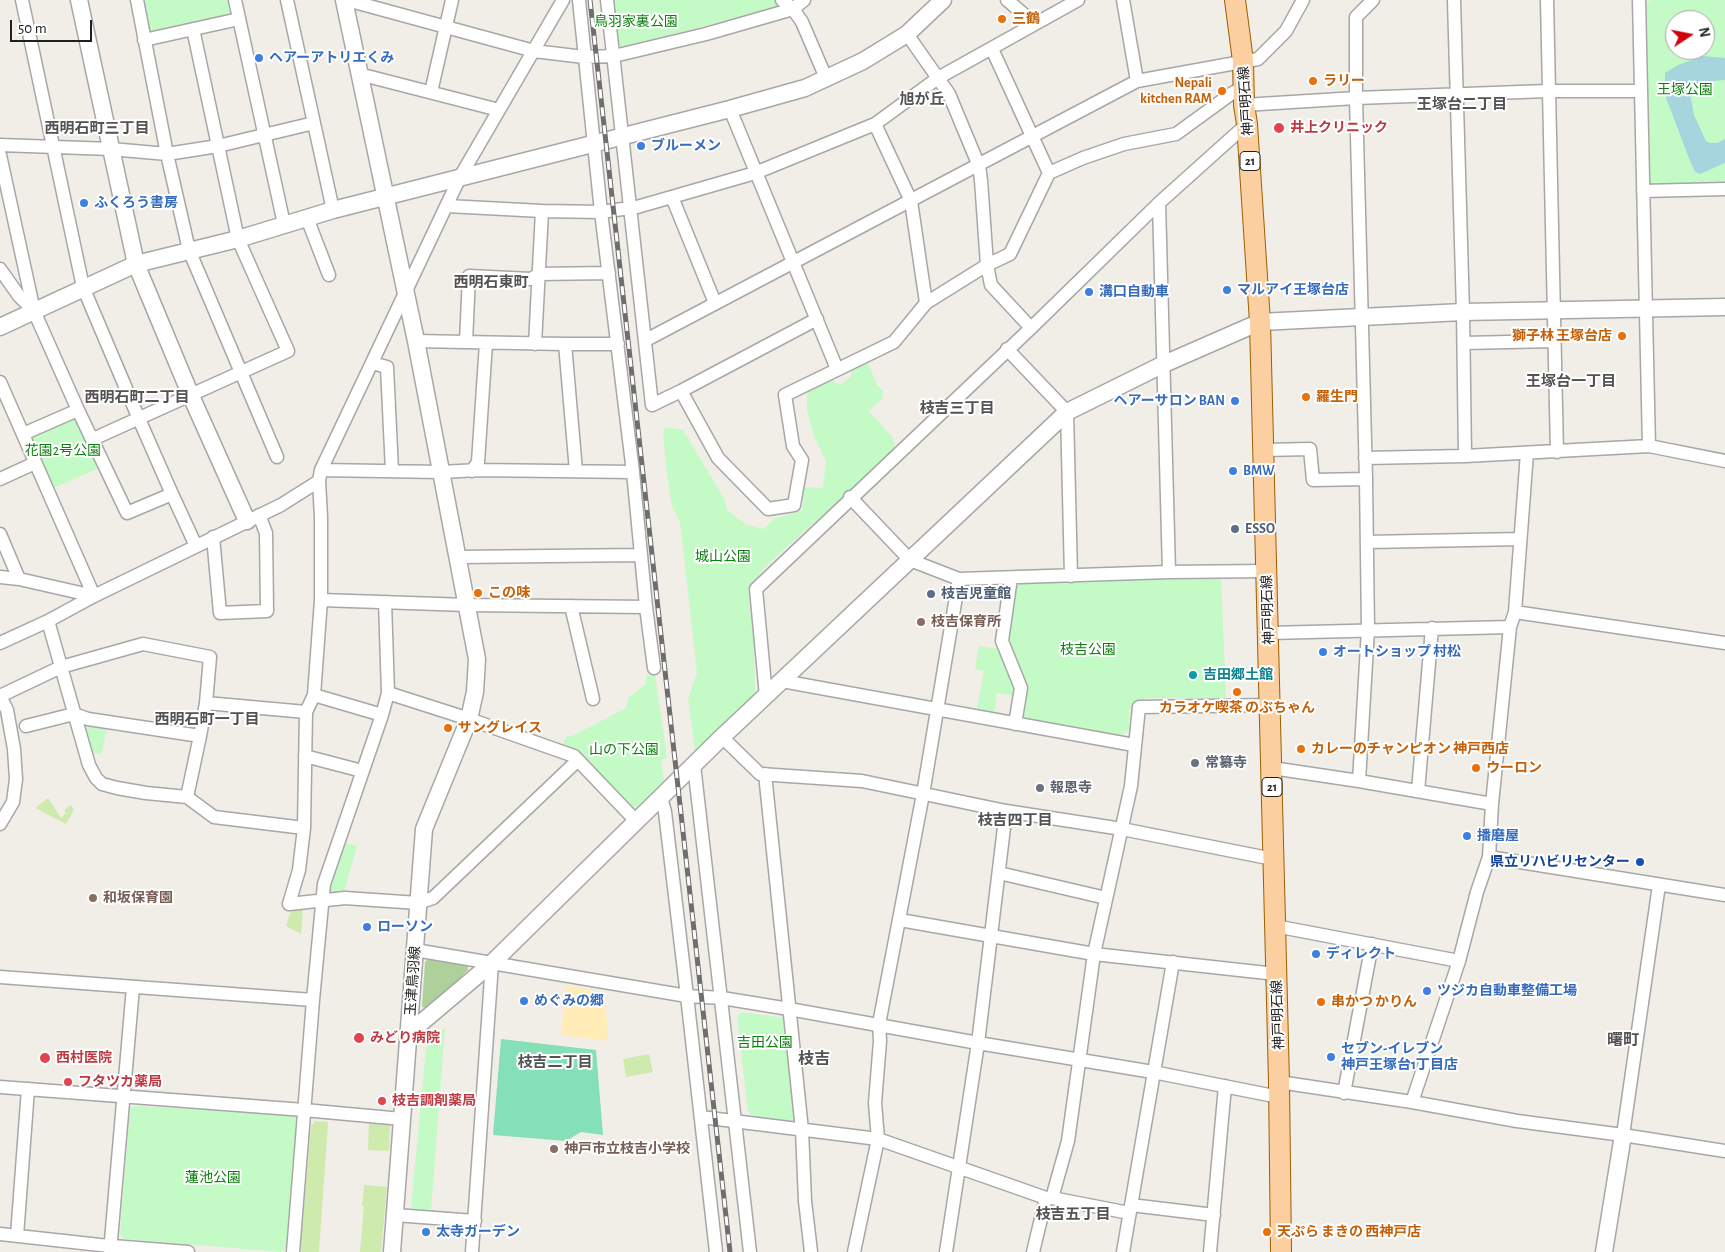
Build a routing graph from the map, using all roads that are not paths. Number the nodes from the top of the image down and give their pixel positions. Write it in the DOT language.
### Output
graph roads {
  1 [pos="22,0"];
  2 [pos="79,0"];
  3 [pos="137,0"];
  4 [pos="235,0"];
  5 [pos="287,0"];
  6 [pos="345,0"];
  7 [pos="452,0"];
  8 [pos="563,0"];
  9 [pos="579,0"];
  10 [pos="607,0"];
  11 [pos="782,0"];
  12 [pos="804,0"];
  13 [pos="943,0"];
  14 [pos="1007,0"];
  15 [pos="1078,0"];
  16 [pos="1124,0"];
  17 [pos="1235,0"];
  18 [pos="1303,0"];
  19 [pos="1373,0"];
  20 [pos="1454,0"];
  21 [pos="1547,0"];
  22 [pos="1639,0"];
  23 [pos="793,9"];
  24 [pos="239,19"];
  25 [pos="1034,23"];
  26 [pos="446,28"];
  27 [pos="193,29"];
  28 [pos="907,34"];
  29 [pos="144,40"];
  30 [pos="992,49"];
  31 [pos="534,51"];
  32 [pos="614,56"];
  33 [pos="584,57"];
  34 [pos="1243,61"];
  35 [pos="359,74"];
  36 [pos="826,78"];
  37 [pos="938,78"];
  38 [pos="1137,81"];
  39 [pos="1548,91"];
  40 [pos="1640,91"];
  41 [pos="431,92"];
  42 [pos="1456,94"];
  43 [pos="1356,98"];
  44 [pos="1245,105"];
  45 [pos="730,109"];
  46 [pos="499,110"];
  47 [pos="314,124"];
  48 [pos="875,124"];
  49 [pos="264,134"];
  50 [pos="623,136"];
  51 [pos="1032,137"];
  52 [pos="595,142"];
  53 [pos="0,145"];
  54 [pos="218,146"];
  55 [pos="53,148"];
  56 [pos="111,149"];
  57 [pos="167,154"];
  58 [pos="0,155"];
  59 [pos="979,166"];
  60 [pos="755,173"];
  61 [pos="1049,173"];
  62 [pos="460,177"];
  63 [pos="1725,189"];
  64 [pos="1643,191"];
  65 [pos="386,197"];
  66 [pos="672,197"];
  67 [pos="5,200"];
  68 [pos="911,201"];
  69 [pos="1159,203"];
  70 [pos="447,206"];
  71 [pos="630,208"];
  72 [pos="333,210"];
  73 [pos="542,211"];
  74 [pos="601,212"];
  75 [pos="307,218"];
  76 [pos="284,224"];
  77 [pos="238,239"];
  78 [pos="189,250"];
  79 [pos="793,262"];
  80 [pos="136,264"];
  81 [pos="987,266"];
  82 [pos="0,269"];
  83 [pos="609,273"];
  84 [pos="539,274"];
  85 [pos="329,275"];
  86 [pos="83,287"];
  87 [pos="405,292"];
  88 [pos="715,303"];
  89 [pos="926,303"];
  90 [pos="1725,307"];
  91 [pos="1646,309"];
  92 [pos="34,311"];
  93 [pos="1553,311"];
  94 [pos="1464,312"];
  95 [pos="1361,317"];
  96 [pos="817,319"];
  97 [pos="1260,322"];
  98 [pos="0,326"];
  99 [pos="1031,328"];
  100 [pos="646,340"];
  101 [pos="416,341"];
  102 [pos="1554,341"];
  103 [pos="466,342"];
  104 [pos="486,343"];
  105 [pos="1464,343"];
  106 [pos="535,344"];
  107 [pos="565,344"];
  108 [pos="618,344"];
  109 [pos="1007,350"];
  110 [pos="372,362"];
  111 [pos="1164,364"];
  112 [pos="837,369"];
  113 [pos="241,373"];
  114 [pos="0,382"];
  115 [pos="681,391"];
  116 [pos="191,396"];
  117 [pos="78,410"];
  118 [pos="1067,412"];
  119 [pos="139,419"];
  120 [pos="23,434"];
  121 [pos="93,439"];
  122 [pos="1649,446"];
  123 [pos="1264,450"];
  124 [pos="1558,452"];
  125 [pos="1526,453"];
  126 [pos="277,456"];
  127 [pos="1466,456"];
  128 [pos="1365,458"];
  129 [pos="1725,461"];
  130 [pos="36,464"];
  131 [pos="392,471"];
  132 [pos="472,471"];
  133 [pos="576,471"];
  134 [pos="441,472"];
  135 [pos="634,472"];
  136 [pos="320,475"];
  137 [pos="0,479"];
  138 [pos="1366,479"];
  139 [pos="172,494"];
  140 [pos="850,498"];
  141 [pos="253,518"];
  142 [pos="0,534"];
  143 [pos="214,537"];
  144 [pos="1520,539"];
  145 [pos="1367,542"];
  146 [pos="196,546"];
  147 [pos="641,555"];
  148 [pos="458,557"];
  149 [pos="910,560"];
  150 [pos="1267,571"];
  151 [pos="1169,572"];
  152 [pos="1071,576"];
  153 [pos="0,577"];
  154 [pos="1011,578"];
  155 [pos="19,579"];
  156 [pos="958,579"];
  157 [pos="94,596"];
  158 [pos="320,600"];
  159 [pos="385,602"];
  160 [pos="467,604"];
  161 [pos="571,606"];
  162 [pos="646,607"];
  163 [pos="1515,612"];
  164 [pos="48,621"];
  165 [pos="1510,627"];
  166 [pos="1432,628"];
  167 [pos="1368,629"];
  168 [pos="1268,633"];
  169 [pos="0,643"];
  170 [pos="1725,643"];
  171 [pos="61,667"];
  172 [pos="654,668"];
  173 [pos="782,681"];
  174 [pos="388,693"];
  175 [pos="314,695"];
  176 [pos="0,696"];
  177 [pos="766,696"];
  178 [pos="593,699"];
  179 [pos="206,703"];
  180 [pos="1270,705"];
  181 [pos="938,710"];
  182 [pos="306,712"];
  183 [pos="74,714"];
  184 [pos="382,715"];
  185 [pos="469,719"];
  186 [pos="1016,724"];
  187 [pos="26,726"];
  188 [pos="200,736"];
  189 [pos="722,737"];
  190 [pos="1134,745"];
  191 [pos="305,756"];
  192 [pos="577,761"];
  193 [pos="694,765"];
  194 [pos="1272,768"];
  195 [pos="362,771"];
  196 [pos="765,774"];
  197 [pos="1359,780"];
  198 [pos="1418,791"];
  199 [pos="923,794"];
  200 [pos="661,797"];
  201 [pos="187,798"];
  202 [pos="1492,804"];
  203 [pos="1006,811"];
  204 [pos="637,822"];
  205 [pos="0,824"];
  206 [pos="304,828"];
  207 [pos="1122,829"];
  208 [pos="1489,857"];
  209 [pos="1273,859"];
  210 [pos="999,873"];
  211 [pos="1659,885"];
  212 [pos="1725,895"];
  213 [pos="1106,898"];
  214 [pos="322,901"];
  215 [pos="418,903"];
  216 [pos="900,920"];
  217 [pos="1275,926"];
  218 [pos="991,936"];
  219 [pos="1372,944"];
  220 [pos="414,950"];
  221 [pos="1094,954"];
  222 [pos="1459,961"];
  223 [pos="492,962"];
  224 [pos="1172,962"];
  225 [pos="1276,974"];
  226 [pos="0,977"];
  227 [pos="132,987"];
  228 [pos="688,996"];
  229 [pos="722,998"];
  230 [pos="312,1000"];
  231 [pos="790,1009"];
  232 [pos="879,1024"];
  233 [pos="409,1032"];
  234 [pos="978,1043"];
  235 [pos="1078,1059"];
  236 [pos="1152,1072"];
  237 [pos="1226,1086"];
  238 [pos="0,1087"];
  239 [pos="28,1089"];
  240 [pos="1279,1090"];
  241 [pos="1344,1093"];
  242 [pos="122,1097"];
  243 [pos="1412,1102"];
  244 [pos="304,1110"];
  245 [pos="701,1117"];
  246 [pos="402,1119"];
  247 [pos="736,1122"];
  248 [pos="802,1130"];
  249 [pos="1623,1135"];
  250 [pos="878,1139"];
  251 [pos="1725,1151"];
  252 [pos="959,1168"];
  253 [pos="1049,1198"];
  254 [pos="1130,1209"];
  255 [pos="394,1215"];
  256 [pos="1214,1215"];
  257 [pos="475,1221"];
  258 [pos="0,1234"];
  259 [pos="17,1236"];
  260 [pos="110,1249"];
  261 [pos="188,1252"];
  262 [pos="293,1252"];
  263 [pos="392,1252"];
  264 [pos="472,1252"];
  265 [pos="716,1252"];
  266 [pos="750,1252"];
  267 [pos="811,1252"];
  268 [pos="854,1252"];
  269 [pos="946,1252"];
  270 [pos="1033,1252"];
  271 [pos="1123,1252"];
  272 [pos="1210,1252"];
  273 [pos="1281,1252"];
  274 [pos="1604,1252"];
  1 -- 55 [label="street"];
  2 -- 56 [label="street"];
  3 -- 29 [label="street"];
  4 -- 24 [label="street"];
  5 -- 47 [label="street"];
  6 -- 26 [label="street"];
  6 -- 35 [label="street, 玉津鳥羽線"];
  7 -- 26 [label="street"];
  8 -- 31 [label="street"];
  9 -- 33 [label="street"];
  10 -- 32 [label="street"];
  11 -- 23 [label="street"];
  12 -- 23 [label="street"];
  13 -- 28 [label="street"];
  14 -- 25 [label="street"];
  15 -- 25 [label="street"];
  16 -- 38 [label="street"];
  17 -- 34 [label="main road, 神戸明石線 / 21"];
  18 -- 34 [label="street"];
  19 -- 43 [label="street"];
  20 -- 42 [label="street"];
  21 -- 39 [label="street"];
  22 -- 40 [label="street"];
  23 -- 32 [label="street"];
  23 -- 36 [label="street"];
  24 -- 27 [label="street"];
  24 -- 49 [label="street"];
  25 -- 30 [label="street"];
  26 -- 31 [label="street"];
  26 -- 41 [label="street"];
  27 -- 29 [label="street"];
  27 -- 54 [label="street"];
  28 -- 36 [label="street"];
  28 -- 37 [label="street"];
  29 -- 57 [label="street"];
  30 -- 37 [label="street"];
  30 -- 51 [label="street"];
  31 -- 33 [label="street"];
  31 -- 46 [label="street"];
  32 -- 33 [label="street"];
  32 -- 50 [label="street"];
  33 -- 52 [label="street"];
  34 -- 38 [label="street"];
  34 -- 44 [label="main road, 神戸明石線 / 21"];
  35 -- 41 [label="street"];
  35 -- 65 [label="street, 玉津鳥羽線"];
  36 -- 45 [label="street"];
  37 -- 48 [label="street"];
  37 -- 59 [label="street"];
  38 -- 51 [label="street"];
  39 -- 40 [label="street"];
  39 -- 42 [label="street"];
  39 -- 93 [label="street"];
  40 -- 64 [label="street"];
  41 -- 46 [label="street"];
  42 -- 43 [label="street"];
  42 -- 94 [label="street"];
  43 -- 44 [label="street"];
  43 -- 95 [label="street"];
  44 -- 61 [label="street"];
  44 -- 69 [label="street"];
  44 -- 97 [label="main road, 神戸明石線 / 21"];
  45 -- 50 [label="street"];
  45 -- 60 [label="street"];
  46 -- 62 [label="street"];
  47 -- 49 [label="street"];
  47 -- 72 [label="street"];
  48 -- 60 [label="street"];
  48 -- 68 [label="street"];
  49 -- 54 [label="street"];
  49 -- 76 [label="street"];
  50 -- 52 [label="street"];
  50 -- 71 [label="street"];
  51 -- 59 [label="street"];
  51 -- 61 [label="street"];
  52 -- 62 [label="street"];
  52 -- 74 [label="street"];
  53 -- 55 [label="street"];
  54 -- 57 [label="street"];
  54 -- 77 [label="street"];
  55 -- 56 [label="street"];
  55 -- 86 [label="street"];
  56 -- 57 [label="street"];
  56 -- 80 [label="street"];
  57 -- 78 [label="street"];
  58 -- 67 [label="street"];
  59 -- 68 [label="street"];
  59 -- 81 [label="street"];
  60 -- 66 [label="street"];
  60 -- 79 [label="street"];
  61 -- 81 [label="street"];
  62 -- 65 [label="street"];
  62 -- 70 [label="street"];
  63 -- 64 [label="street"];
  64 -- 91 [label="street"];
  65 -- 72 [label="street"];
  65 -- 87 [label="street, 玉津鳥羽線"];
  66 -- 71 [label="street"];
  66 -- 88 [label="street"];
  67 -- 92 [label="street"];
  68 -- 79 [label="street"];
  68 -- 89 [label="street"];
  69 -- 99 [label="street"];
  69 -- 111 [label="street"];
  70 -- 73 [label="street"];
  70 -- 87 [label="street"];
  71 -- 74 [label="street"];
  71 -- 100 [label="street"];
  72 -- 75 [label="street"];
  73 -- 74 [label="street"];
  73 -- 84 [label="street"];
  74 -- 83 [label="street"];
  75 -- 76 [label="street"];
  75 -- 85 [label="street"];
  76 -- 77 [label="street"];
  77 -- 78 [label="street"];
  77 -- 113 [label="street"];
  78 -- 80 [label="street"];
  78 -- 113 [label="street"];
  79 -- 88 [label="street"];
  79 -- 96 [label="street"];
  80 -- 86 [label="street"];
  80 -- 116 [label="street"];
  81 -- 89 [label="street"];
  81 -- 99 [label="street"];
  82 -- 92 [label="street"];
  83 -- 84 [label="street"];
  83 -- 108 [label="street"];
  84 -- 103 [label="street"];
  84 -- 106 [label="street"];
  86 -- 92 [label="street"];
  86 -- 119 [label="street"];
  87 -- 101 [label="street, 玉津鳥羽線"];
  87 -- 110 [label="street"];
  88 -- 100 [label="street"];
  89 -- 112 [label="street"];
  90 -- 91 [label="street"];
  91 -- 93 [label="street"];
  91 -- 122 [label="street"];
  92 -- 98 [label="street"];
  92 -- 117 [label="street"];
  93 -- 94 [label="street"];
  93 -- 102 [label="street"];
  94 -- 95 [label="street"];
  94 -- 105 [label="street"];
  95 -- 97 [label="street"];
  95 -- 128 [label="street"];
  96 -- 112 [label="street"];
  96 -- 115 [label="street"];
  97 -- 111 [label="street"];
  97 -- 123 [label="main road, 神戸明石線 / 21"];
  99 -- 109 [label="street"];
  100 -- 115 [label="street"];
  101 -- 103 [label="street"];
  101 -- 134 [label="street, 玉津鳥羽線"];
  102 -- 105 [label="street"];
  102 -- 124 [label="street"];
  103 -- 104 [label="street"];
  104 -- 106 [label="street"];
  104 -- 132 [label="street"];
  105 -- 127 [label="street"];
  106 -- 107 [label="street"];
  107 -- 108 [label="street"];
  107 -- 133 [label="street"];
  108 -- 135 [label="street"];
  109 -- 118 [label="street"];
  109 -- 140 [label="street"];
  110 -- 131 [label="street"];
  110 -- 136 [label="street"];
  111 -- 118 [label="street"];
  111 -- 151 [label="street"];
  112 -- 115 [label="street"];
  113 -- 116 [label="street"];
  113 -- 126 [label="street"];
  114 -- 120 [label="street"];
  116 -- 119 [label="street"];
  116 -- 141 [label="street"];
  117 -- 120 [label="street"];
  117 -- 121 [label="street"];
  118 -- 149 [label="street"];
  118 -- 152 [label="street"];
  119 -- 121 [label="street"];
  119 -- 139 [label="street"];
  120 -- 130 [label="street"];
  121 -- 139 [label="street"];
  122 -- 124 [label="street"];
  122 -- 129 [label="street"];
  123 -- 138 [label="street"];
  123 -- 150 [label="main road, 神戸明石線 / 21"];
  124 -- 125 [label="street"];
  125 -- 127 [label="street"];
  125 -- 144 [label="street"];
  127 -- 128 [label="street"];
  128 -- 138 [label="street"];
  130 -- 137 [label="street"];
  130 -- 157 [label="street"];
  131 -- 134 [label="street"];
  131 -- 136 [label="street"];
  132 -- 133 [label="street"];
  132 -- 134 [label="street"];
  133 -- 135 [label="street"];
  134 -- 148 [label="street, 玉津鳥羽線"];
  135 -- 147 [label="street"];
  136 -- 141 [label="street"];
  136 -- 158 [label="street"];
  138 -- 145 [label="street"];
  139 -- 146 [label="street"];
  140 -- 149 [label="street"];
  140 -- 177 [label="street"];
  141 -- 143 [label="street"];
  141 -- 143 [label="street"];
  142 -- 155 [label="street"];
  143 -- 146 [label="street"];
  144 -- 145 [label="street"];
  144 -- 163 [label="street"];
  145 -- 167 [label="street"];
  146 -- 157 [label="street"];
  147 -- 148 [label="street"];
  147 -- 162 [label="street"];
  148 -- 160 [label="street, 玉津鳥羽線"];
  149 -- 156 [label="street"];
  149 -- 173 [label="street"];
  150 -- 151 [label="street"];
  150 -- 168 [label="main road, 神戸明石線 / 21"];
  151 -- 152 [label="street"];
  152 -- 154 [label="street"];
  153 -- 155 [label="street"];
  154 -- 156 [label="street"];
  154 -- 186 [label="street"];
  155 -- 157 [label="street"];
  156 -- 181 [label="street"];
  157 -- 164 [label="street"];
  158 -- 159 [label="street"];
  158 -- 175 [label="street"];
  159 -- 160 [label="street"];
  159 -- 174 [label="street"];
  160 -- 161 [label="street"];
  160 -- 185 [label="street, 玉津鳥羽線"];
  161 -- 162 [label="street"];
  161 -- 178 [label="street"];
  162 -- 172 [label="street"];
  163 -- 165 [label="street"];
  163 -- 170 [label="street"];
  164 -- 169 [label="street"];
  164 -- 171 [label="street"];
  165 -- 166 [label="street"];
  165 -- 202 [label="street"];
  166 -- 167 [label="street"];
  166 -- 198 [label="street"];
  167 -- 168 [label="street"];
  167 -- 197 [label="street"];
  168 -- 180 [label="main road, 神戸明石線 / 21"];
  171 -- 176 [label="street"];
  171 -- 179 [label="street"];
  171 -- 183 [label="street"];
  173 -- 177 [label="street"];
  173 -- 181 [label="street"];
  174 -- 184 [label="street"];
  174 -- 185 [label="street"];
  175 -- 182 [label="street"];
  175 -- 184 [label="street"];
  176 -- 205 [label="street"];
  177 -- 189 [label="street"];
  179 -- 182 [label="street"];
  179 -- 188 [label="street"];
  180 -- 190 [label="street"];
  180 -- 194 [label="main road, 神戸明石線 / 21"];
  181 -- 186 [label="street"];
  181 -- 199 [label="street"];
  182 -- 191 [label="street"];
  183 -- 187 [label="street"];
  183 -- 188 [label="street"];
  183 -- 201 [label="street"];
  184 -- 195 [label="street"];
  185 -- 192 [label="street"];
  185 -- 215 [label="street, 玉津鳥羽線"];
  186 -- 190 [label="street"];
  188 -- 201 [label="street"];
  189 -- 193 [label="street"];
  189 -- 196 [label="street"];
  190 -- 207 [label="street"];
  191 -- 195 [label="street"];
  191 -- 206 [label="street"];
  192 -- 204 [label="street"];
  192 -- 215 [label="street"];
  193 -- 200 [label="street"];
  193 -- 229 [label="street"];
  194 -- 197 [label="street"];
  194 -- 209 [label="main road, 神戸明石線 / 21"];
  195 -- 214 [label="street"];
  196 -- 199 [label="street"];
  196 -- 231 [label="street"];
  197 -- 198 [label="street"];
  198 -- 202 [label="street"];
  199 -- 203 [label="street"];
  199 -- 216 [label="street"];
  200 -- 204 [label="street"];
  200 -- 228 [label="street"];
  201 -- 206 [label="street"];
  202 -- 208 [label="street"];
  203 -- 207 [label="street"];
  203 -- 210 [label="street"];
  204 -- 223 [label="street"];
  206 -- 214 [label="street"];
  207 -- 209 [label="street"];
  207 -- 213 [label="street"];
  208 -- 211 [label="street"];
  208 -- 222 [label="street"];
  209 -- 217 [label="main road, 神戸明石線 / 21"];
  210 -- 213 [label="street"];
  210 -- 218 [label="street"];
  211 -- 212 [label="street"];
  211 -- 249 [label="street"];
  213 -- 221 [label="street"];
  214 -- 215 [label="street"];
  214 -- 230 [label="street"];
  215 -- 220 [label="street, 玉津鳥羽線"];
  216 -- 218 [label="street"];
  216 -- 232 [label="street"];
  217 -- 219 [label="street"];
  217 -- 225 [label="main road, 神戸明石線 / 21"];
  218 -- 221 [label="street"];
  218 -- 234 [label="street"];
  219 -- 222 [label="street"];
  219 -- 241 [label="street"];
  220 -- 223 [label="street"];
  220 -- 233 [label="street, 玉津鳥羽線"];
  221 -- 224 [label="street"];
  221 -- 235 [label="street"];
  222 -- 243 [label="street"];
  223 -- 228 [label="street"];
  223 -- 233 [label="street"];
  223 -- 257 [label="street"];
  224 -- 225 [label="street"];
  224 -- 236 [label="street"];
  225 -- 240 [label="main road, 神戸明石線 / 21"];
  226 -- 227 [label="street"];
  227 -- 230 [label="street"];
  227 -- 242 [label="street"];
  228 -- 229 [label="street"];
  228 -- 245 [label="street"];
  229 -- 231 [label="street"];
  229 -- 247 [label="street"];
  230 -- 244 [label="street"];
  231 -- 232 [label="street"];
  231 -- 248 [label="street"];
  232 -- 234 [label="street"];
  232 -- 250 [label="street"];
  233 -- 246 [label="street, 玉津鳥羽線"];
  234 -- 235 [label="street"];
  234 -- 252 [label="street"];
  235 -- 236 [label="street"];
  235 -- 253 [label="street"];
  236 -- 237 [label="street"];
  236 -- 254 [label="street"];
  237 -- 240 [label="street"];
  237 -- 256 [label="street"];
  238 -- 239 [label="street"];
  239 -- 242 [label="street"];
  239 -- 259 [label="street"];
  240 -- 241 [label="street"];
  240 -- 273 [label="main road, 神戸明石線 / 21"];
  241 -- 243 [label="street"];
  242 -- 244 [label="street"];
  242 -- 260 [label="street"];
  243 -- 249 [label="street"];
  244 -- 246 [label="street"];
  244 -- 262 [label="street"];
  245 -- 247 [label="street"];
  245 -- 265 [label="street"];
  246 -- 255 [label="street, 玉津鳥羽線"];
  247 -- 248 [label="street"];
  247 -- 266 [label="street"];
  248 -- 250 [label="street"];
  248 -- 267 [label="street"];
  249 -- 251 [label="street"];
  249 -- 274 [label="street"];
  250 -- 252 [label="street"];
  250 -- 268 [label="street"];
  252 -- 253 [label="street"];
  252 -- 269 [label="street"];
  253 -- 254 [label="street"];
  253 -- 270 [label="street"];
  254 -- 256 [label="street"];
  254 -- 271 [label="street"];
  255 -- 257 [label="street"];
  255 -- 263 [label="street, 玉津鳥羽線"];
  256 -- 272 [label="street"];
  257 -- 264 [label="street"];
  258 -- 259 [label="street"];
  259 -- 260 [label="street"];
  260 -- 261 [label="street"];
}
